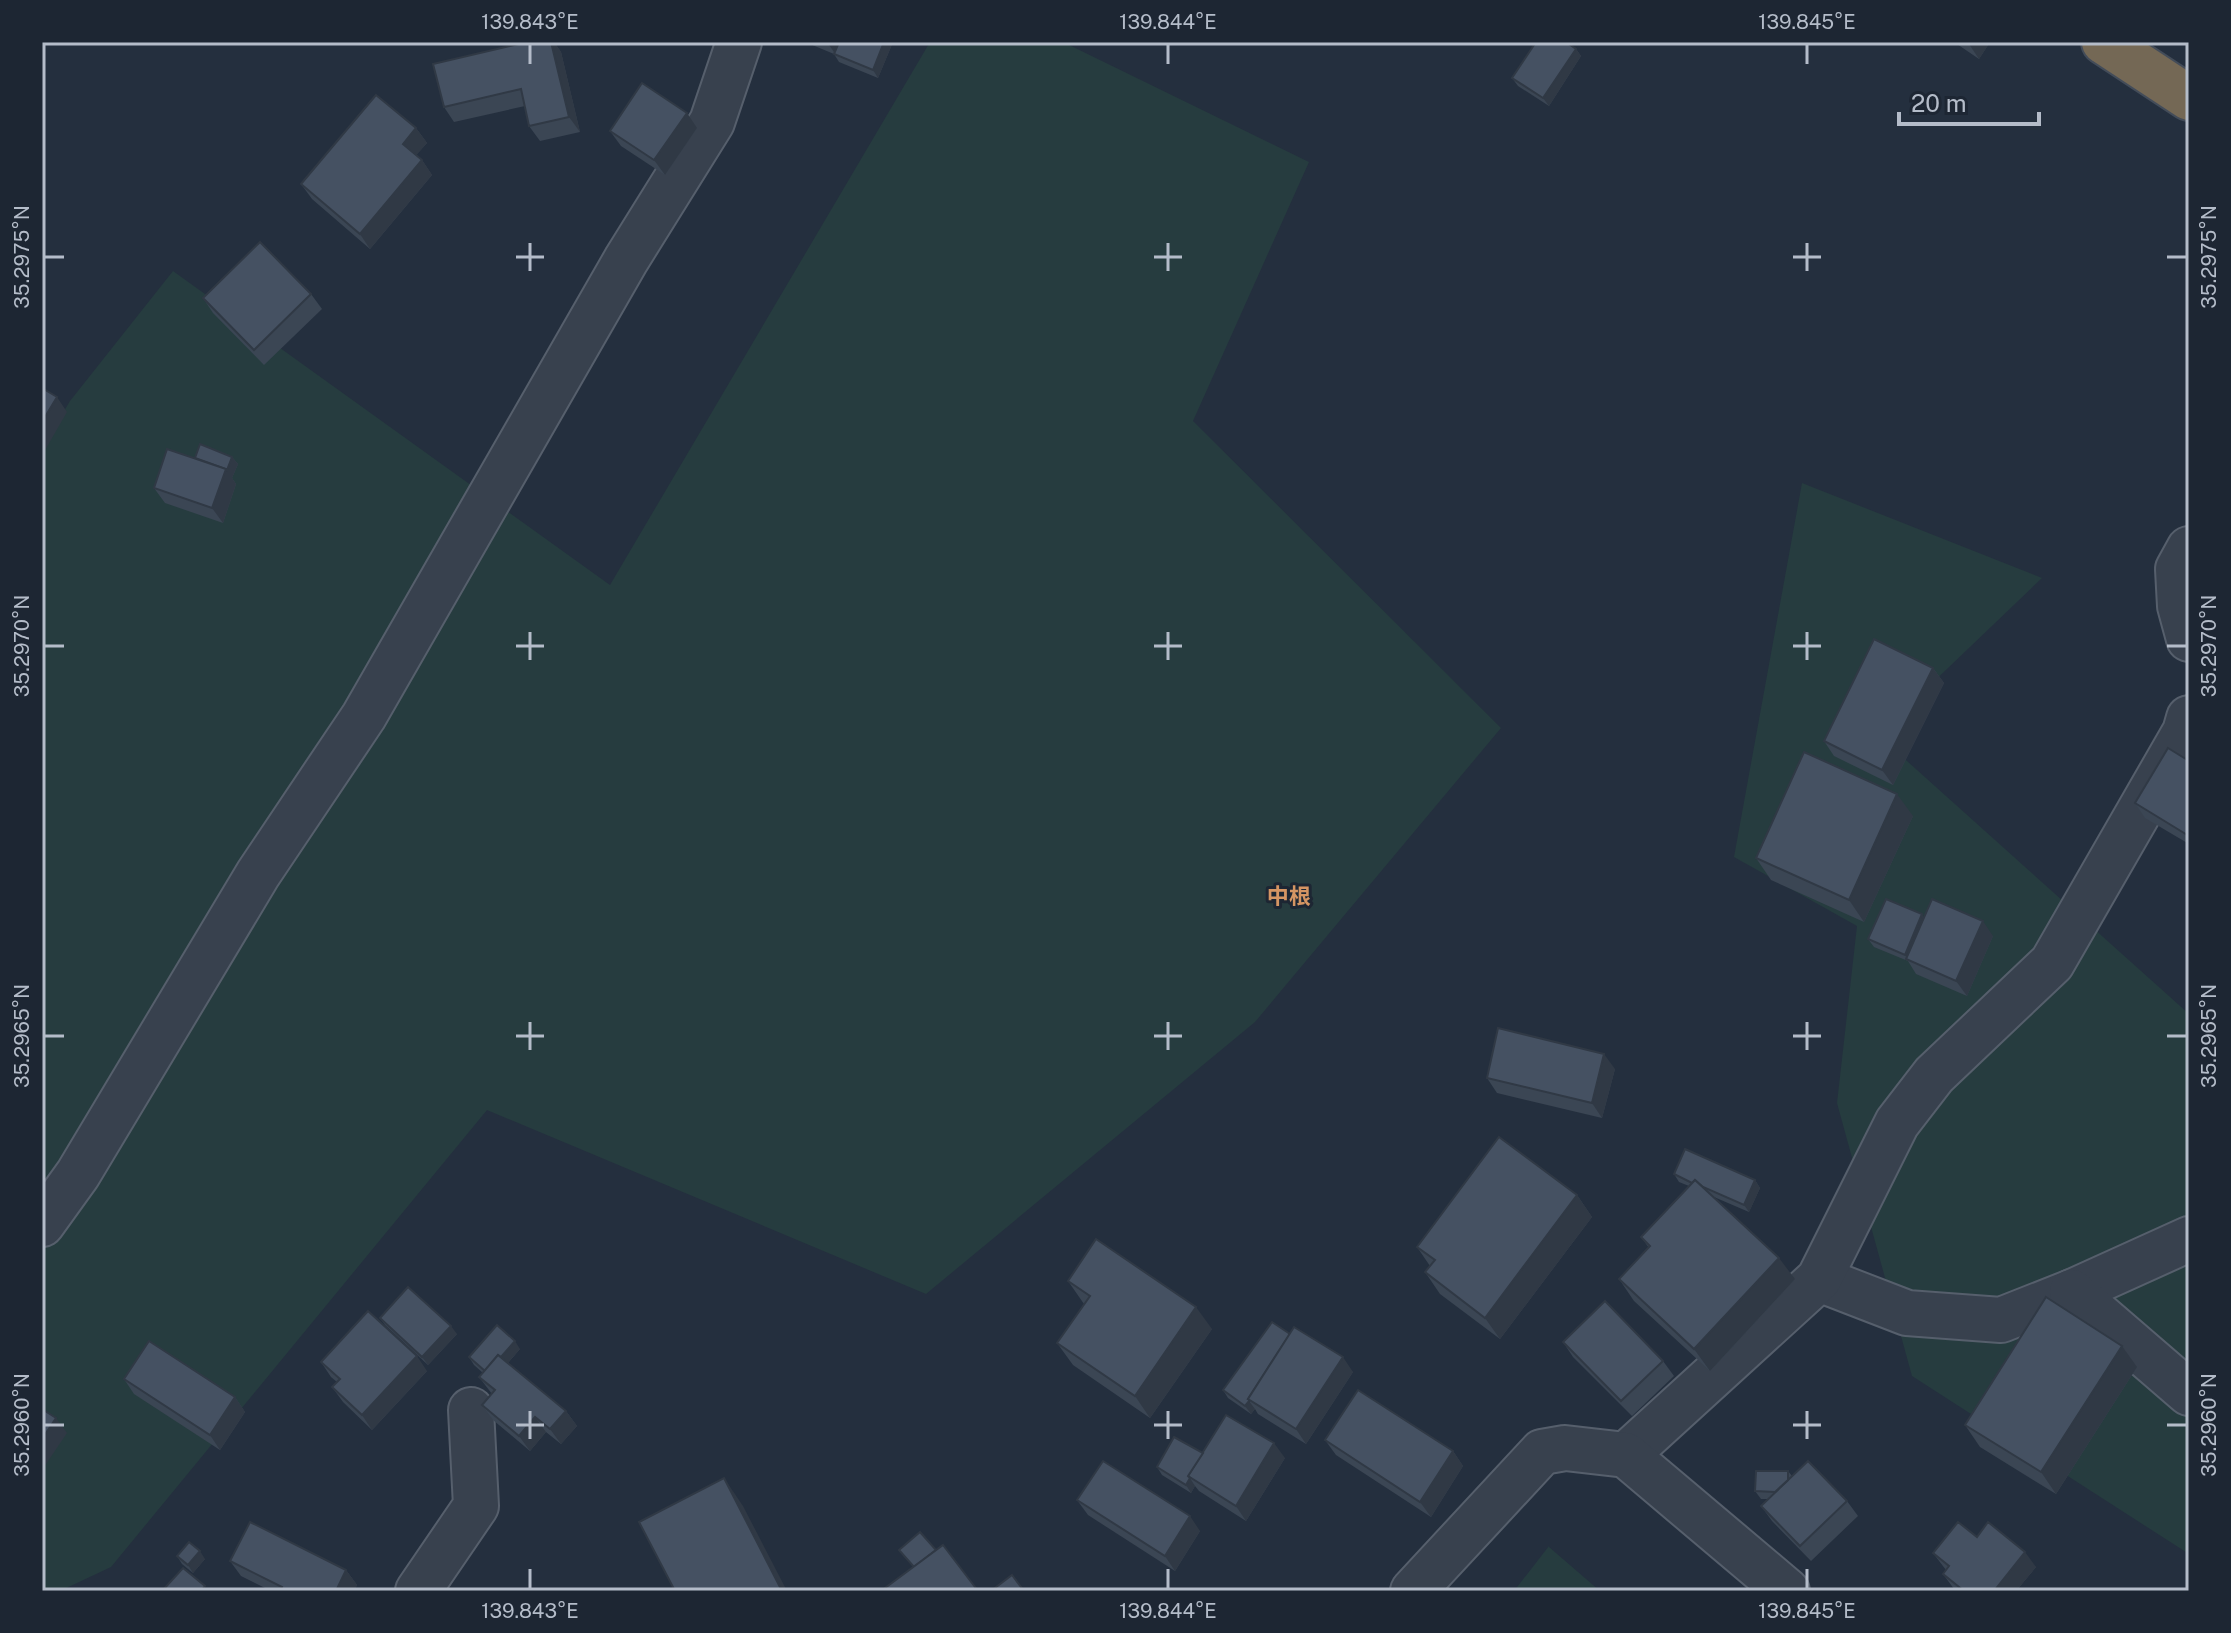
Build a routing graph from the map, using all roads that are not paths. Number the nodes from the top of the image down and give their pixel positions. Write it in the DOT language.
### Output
graph roads {
  1 [pos="739,42"];
  2 [pos="2104,42"];
  3 [pos="2189,98"];
  4 [pos="2189,549"];
  5 [pos="2189,639"];
  6 [pos="2189,718"];
  7 [pos="42,1224"];
  8 [pos="2189,1239"];
  9 [pos="1819,1279"];
  10 [pos="2072,1292"];
  11 [pos="2189,1393"];
  12 [pos="471,1410"];
  13 [pos="1626,1455"];
  14 [pos="418,1591"];
  15 [pos="1413,1591"];
  16 [pos="1787,1591"];
  1 -- 7 [label="street"];
  2 -- 3 [label="highway"];
  4 -- 5 [label="street"];
  6 -- 9 [label="street"];
  8 -- 10 [label="street"];
  9 -- 10 [label="street"];
  9 -- 13 [label="street"];
  10 -- 11 [label="street"];
  12 -- 14 [label="street"];
  13 -- 15 [label="street"];
  13 -- 16 [label="street"];
}
